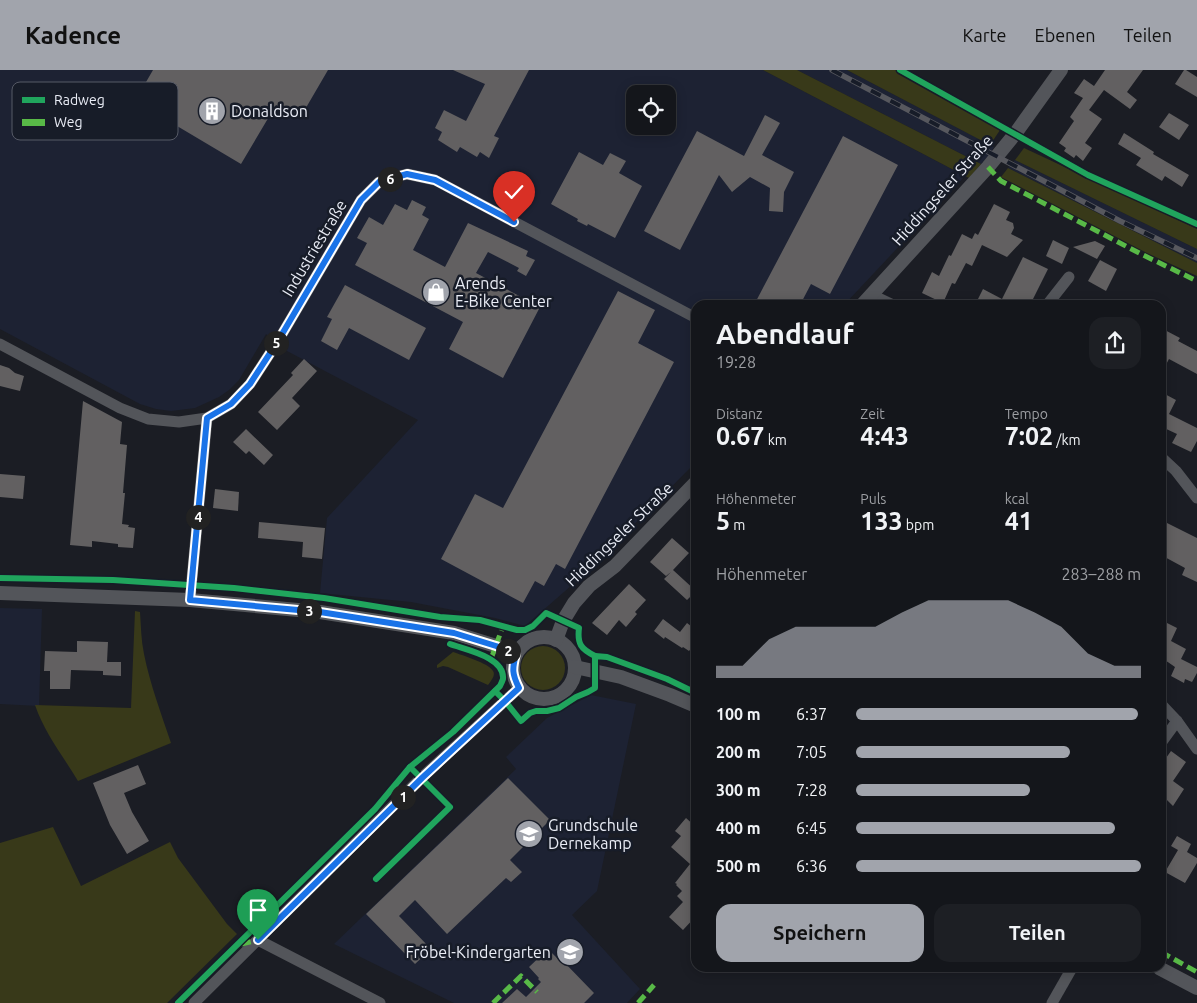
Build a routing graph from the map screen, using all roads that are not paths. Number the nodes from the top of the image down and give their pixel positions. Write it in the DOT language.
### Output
graph roads {
  1 [pos="1061,70"];
  2 [pos="1069,277"];
  3 [pos="872,294"];
  4 [pos="867,300"];
  5 [pos="883,300"];
  6 [pos="1051,300"];
  7 [pos="691,315"];
  8 [pos="0,344"];
  9 [pos="207,418"];
  10 [pos="1166,462"];
  11 [pos="691,487"];
  12 [pos="1196,493"];
  13 [pos="0,593"];
  14 [pos="190,600"];
  15 [pos="556,640"];
  16 [pos="516,654"];
  17 [pos="575,667"];
  18 [pos="519,688"];
  19 [pos="691,704"];
  20 [pos="1166,709"];
  21 [pos="1177,721"];
  22 [pos="1166,736"];
  23 [pos="1197,749"];
  24 [pos="258,940"];
  25 [pos="1070,972"];
  26 [pos="1166,972"];
  27 [pos="1197,988"];
  28 [pos="194,1003"];
  29 [pos="380,1003"];
  30 [pos="1052,1003"];
  1 -- 3 [label="street, Hiddingseler Straße"];
  2 -- 6 [label="street"];
  3 -- 4 [label="street, Hiddingseler Straße"];
  3 -- 5 [label="street"];
  7 -- 9 [label="street, Industriestraße"];
  8 -- 9 [label="street, Industriestraße"];
  9 -- 14 [label="street"];
  10 -- 12 [label="street"];
  11 -- 15 [label="street, Hiddingseler Straße"];
  13 -- 14 [label="street"];
  14 -- 16 [label="street"];
  15 -- 16 [label="street"];
  15 -- 17 [label="street"];
  16 -- 18 [label="street"];
  17 -- 18 [label="street"];
  17 -- 19 [label="street"];
  18 -- 24 [label="street"];
  20 -- 21 [label="street"];
  21 -- 22 [label="street"];
  21 -- 23 [label="street"];
  24 -- 28 [label="street"];
  24 -- 29 [label="street"];
  25 -- 30 [label="street"];
  26 -- 27 [label="street"];
}
